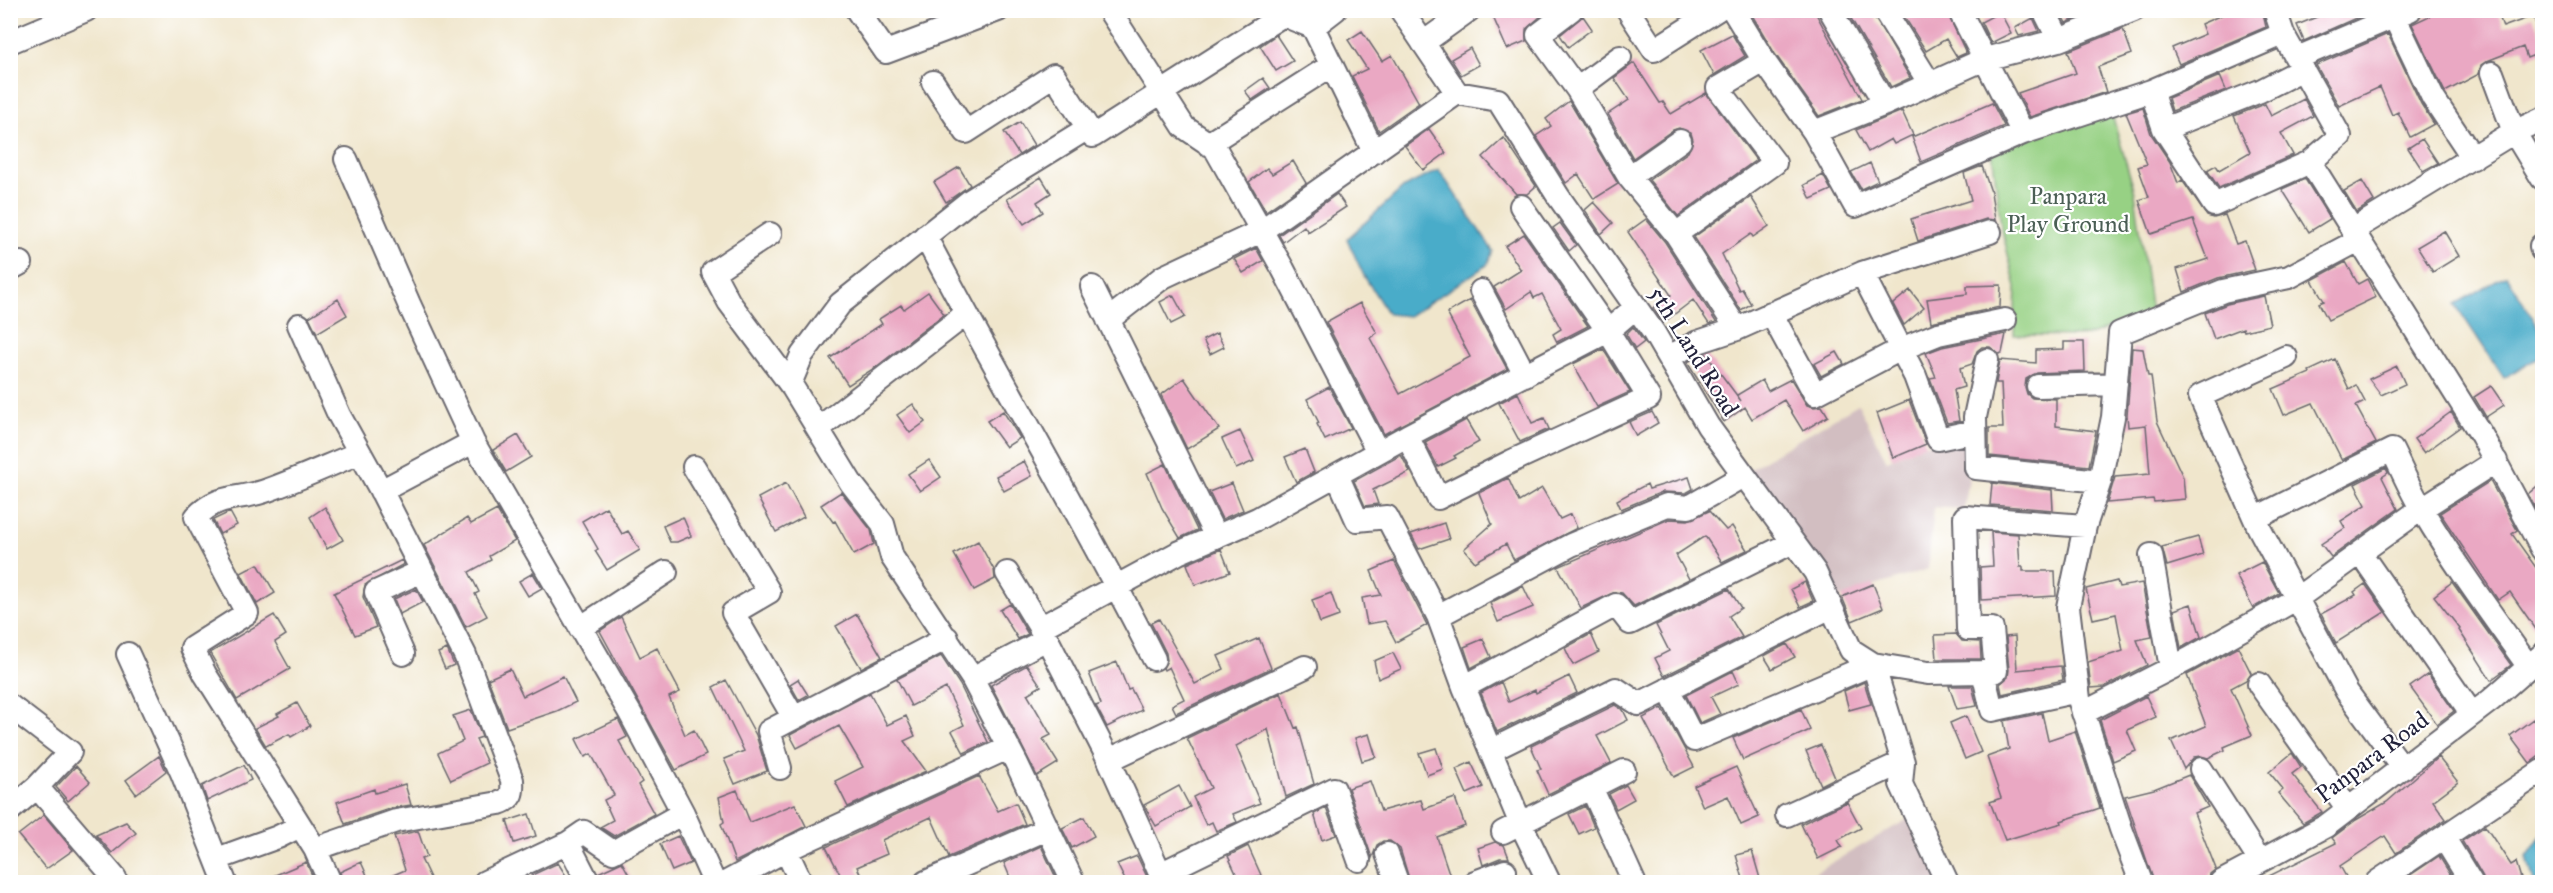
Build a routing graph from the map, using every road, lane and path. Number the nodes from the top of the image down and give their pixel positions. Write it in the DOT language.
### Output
graph roads {
  1 [pos="86,10"];
  2 [pos="857,10"];
  3 [pos="998,10"];
  4 [pos="1109,10"];
  5 [pos="1335,10"];
  6 [pos="1401,10"];
  7 [pos="1469,10"];
  8 [pos="1571,10"];
  9 [pos="1628,10"];
  10 [pos="1717,10"];
  11 [pos="1733,10"];
  12 [pos="1830,10"];
  13 [pos="1884,10"];
  14 [pos="1959,10"];
  15 [pos="2044,10"];
  16 [pos="2134,10"];
  17 [pos="2275,10"];
  18 [pos="2398,13"];
  19 [pos="955,18"];
  20 [pos="1313,27"];
  21 [pos="2283,34"];
  22 [pos="2059,40"];
  23 [pos="10,42"];
  24 [pos="1423,43"];
  25 [pos="1620,57"];
  26 [pos="1985,60"];
  27 [pos="1764,61"];
  28 [pos="2300,63"];
  29 [pos="1332,65"];
  30 [pos="2492,73"];
  31 [pos="933,82"];
  32 [pos="1930,84"];
  33 [pos="1577,89"];
  34 [pos="2151,91"];
  35 [pos="1162,93"];
  36 [pos="1457,93"];
  37 [pos="1885,104"];
  38 [pos="2542,119"];
  39 [pos="1088,128"];
  40 [pos="2164,129"];
  41 [pos="1814,132"];
  42 [pos="2514,132"];
  43 [pos="2023,133"];
  44 [pos="1680,141"];
  45 [pos="1208,144"];
  46 [pos="1374,152"];
  47 [pos="2473,158"];
  48 [pos="346,159"];
  49 [pos="2310,162"];
  50 [pos="1629,177"];
  51 [pos="2542,178"];
  52 [pos="1521,206"];
  53 [pos="1261,231"];
  54 [pos="1990,232"];
  55 [pos="770,234"];
  56 [pos="1676,234"];
  57 [pos="2356,235"];
  58 [pos="925,236"];
  59 [pos="1862,273"];
  60 [pos="1092,287"];
  61 [pos="1481,291"];
  62 [pos="1636,307"];
  63 [pos="1771,313"];
  64 [pos="966,314"];
  65 [pos="1108,320"];
  66 [pos="2005,320"];
  67 [pos="299,325"];
  68 [pos="1737,329"];
  69 [pos="1608,331"];
  70 [pos="1901,349"];
  71 [pos="1668,357"];
  72 [pos="2286,357"];
  73 [pos="1987,360"];
  74 [pos="1525,375"];
  75 [pos="790,384"];
  76 [pos="2116,384"];
  77 [pos="2038,386"];
  78 [pos="818,429"];
  79 [pos="1975,431"];
  80 [pos="1407,436"];
  81 [pos="473,442"];
  82 [pos="1378,452"];
  83 [pos="359,453"];
  84 [pos="2496,461"];
  85 [pos="694,467"];
  86 [pos="1337,475"];
  87 [pos="1743,476"];
  88 [pos="2100,481"];
  89 [pos="381,490"];
  90 [pos="2421,509"];
  91 [pos="2256,518"];
  92 [pos="2085,526"];
  93 [pos="1216,537"];
  94 [pos="1793,542"];
  95 [pos="2542,549"];
  96 [pos="2361,554"];
  97 [pos="2151,555"];
  98 [pos="422,571"];
  99 [pos="666,572"];
  100 [pos="1007,573"];
  101 [pos="1117,586"];
  102 [pos="2296,599"];
  103 [pos="1831,607"];
  104 [pos="1438,616"];
  105 [pos="580,628"];
  106 [pos="1043,633"];
  107 [pos="947,638"];
  108 [pos="128,654"];
  109 [pos="403,654"];
  110 [pos="1154,659"];
  111 [pos="2536,661"];
  112 [pos="1873,664"];
  113 [pos="1305,667"];
  114 [pos="2171,668"];
  115 [pos="1983,672"];
  116 [pos="972,678"];
  117 [pos="2259,684"];
  118 [pos="1464,687"];
  119 [pos="1668,690"];
  120 [pos="2080,702"];
  121 [pos="10,706"];
  122 [pos="2472,714"];
  123 [pos="795,718"];
  124 [pos="1008,748"];
  125 [pos="1491,750"];
  126 [pos="1109,760"];
  127 [pos="1903,762"];
  128 [pos="780,768"];
  129 [pos="2403,768"];
  130 [pos="2201,769"];
  131 [pos="1624,771"];
  132 [pos="2542,771"];
  133 [pos="37,787"];
  134 [pos="1591,787"];
  135 [pos="10,810"];
  136 [pos="2348,810"];
  137 [pos="683,813"];
  138 [pos="1787,815"];
  139 [pos="300,826"];
  140 [pos="1511,827"];
  141 [pos="1047,829"];
  142 [pos="2444,838"];
  143 [pos="568,843"];
  144 [pos="315,849"];
  145 [pos="786,850"];
  146 [pos="1387,854"];
  147 [pos="217,859"];
  148 [pos="1359,860"];
  149 [pos="2260,861"];
  150 [pos="1505,871"];
  151 [pos="1162,878"];
  152 [pos="108,882"];
  153 [pos="225,882"];
  154 [pos="330,882"];
  155 [pos="485,882"];
  156 [pos="588,882"];
  157 [pos="714,882"];
  158 [pos="727,882"];
  159 [pos="801,882"];
  160 [pos="926,882"];
  161 [pos="1073,882"];
  162 [pos="1397,882"];
  163 [pos="1475,882"];
  164 [pos="1549,882"];
  165 [pos="1634,882"];
  166 [pos="1947,882"];
  167 [pos="2141,882"];
  168 [pos="2221,882"];
  169 [pos="2376,882"];
  170 [pos="2471,882"];
  1 -- 23 [label="street"];
  2 -- 19 [label="street"];
  3 -- 19 [label="street"];
  4 -- 35 [label="street"];
  5 -- 20 [label="street"];
  6 -- 24 [label="street"];
  7 -- 24 [label="street"];
  8 -- 33 [label="street"];
  9 -- 10 [label="street"];
  11 -- 27 [label="street"];
  12 -- 37 [label="street"];
  13 -- 32 [label="street"];
  14 -- 26 [label="street"];
  15 -- 22 [label="street"];
  16 -- 22 [label="street"];
  17 -- 21 [label="street"];
  18 -- 28 [label="street"];
  18 -- 47 [label="street"];
  20 -- 29 [label="street"];
  20 -- 35 [label="street"];
  21 -- 28 [label="street"];
  21 -- 34 [label="street"];
  22 -- 26 [label="street"];
  24 -- 36 [label="street"];
  25 -- 33 [label="street"];
  26 -- 32 [label="street"];
  26 -- 43 [label="street"];
  27 -- 41 [label="street"];
  27 -- 56 [label="street"];
  28 -- 40 [label="street"];
  28 -- 49 [label="street"];
  29 -- 45 [label="street"];
  29 -- 46 [label="street"];
  30 -- 42 [label="street"];
  31 -- 39 [label="street"];
  32 -- 37 [label="street"];
  33 -- 50 [label="street"];
  34 -- 40 [label="street"];
  34 -- 43 [label="street"];
  35 -- 39 [label="street"];
  35 -- 45 [label="street"];
  36 -- 46 [label="street"];
  36 -- 62 [label="street, 5th Land Road"];
  37 -- 41 [label="street"];
  38 -- 42 [label="street"];
  39 -- 58 [label="street"];
  40 -- 49 [label="street"];
  41 -- 43 [label="street"];
  42 -- 47 [label="street"];
  42 -- 51 [label="street"];
  44 -- 50 [label="street"];
  45 -- 53 [label="street"];
  46 -- 53 [label="street"];
  47 -- 57 [label="street"];
  48 -- 81 [label="street"];
  49 -- 57 [label="street"];
  50 -- 56 [label="street"];
  52 -- 69 [label="street"];
  53 -- 65 [label="street"];
  53 -- 82 [label="street"];
  54 -- 59 [label="street"];
  55 -- 75 [label="street"];
  56 -- 68 [label="street"];
  57 -- 76 [label="street"];
  57 -- 84 [label="street"];
  58 -- 64 [label="street"];
  58 -- 75 [label="street"];
  59 -- 63 [label="street"];
  59 -- 70 [label="street"];
  60 -- 65 [label="street"];
  61 -- 74 [label="street"];
  62 -- 69 [label="street"];
  62 -- 71 [label="street, 5th Land Road"];
  63 -- 68 [label="street"];
  63 -- 70 [label="street"];
  64 -- 78 [label="street"];
  64 -- 101 [label="street"];
  65 -- 93 [label="street"];
  66 -- 70 [label="street"];
  67 -- 83 [label="street"];
  68 -- 71 [label="street"];
  69 -- 74 [label="street"];
  69 -- 80 [label="street"];
  70 -- 79 [label="street"];
  71 -- 87 [label="street, 5th Land Road"];
  72 -- 91 [label="street"];
  73 -- 79 [label="street"];
  74 -- 80 [label="street"];
  75 -- 78 [label="street"];
  76 -- 77 [label="street"];
  76 -- 88 [label="street"];
  78 -- 107 [label="street"];
  79 -- 88 [label="street"];
  80 -- 82 [label="street"];
  81 -- 89 [label="street"];
  81 -- 105 [label="street"];
  82 -- 86 [label="street"];
  83 -- 89 [label="street"];
  83 -- 139 [label="street"];
  84 -- 90 [label="street"];
  84 -- 95 [label="street"];
  85 -- 123 [label="street"];
  86 -- 93 [label="street"];
  86 -- 104 [label="street"];
  87 -- 94 [label="street, 5th Land Road"];
  87 -- 104 [label="street"];
  88 -- 92 [label="street"];
  89 -- 98 [label="street"];
  90 -- 91 [label="street"];
  90 -- 96 [label="street"];
  90 -- 111 [label="street"];
  91 -- 102 [label="street"];
  92 -- 115 [label="street"];
  92 -- 120 [label="street"];
  93 -- 101 [label="street"];
  94 -- 103 [label="street, 5th Land Road"];
  94 -- 118 [label="street"];
  96 -- 102 [label="street"];
  96 -- 122 [label="street"];
  97 -- 114 [label="street"];
  98 -- 109 [label="street"];
  98 -- 144 [label="street"];
  99 -- 105 [label="street"];
  100 -- 106 [label="street"];
  101 -- 106 [label="street"];
  101 -- 110 [label="street"];
  102 -- 114 [label="street"];
  102 -- 129 [label="street"];
  103 -- 112 [label="street, 5th Land Road"];
  103 -- 119 [label="street"];
  104 -- 118 [label="street"];
  105 -- 137 [label="street"];
  106 -- 116 [label="street"];
  106 -- 126 [label="street"];
  107 -- 116 [label="street"];
  107 -- 123 [label="street"];
  108 -- 147 [label="street"];
  111 -- 122 [label="street, Panpara Road"];
  112 -- 115 [label="street"];
  112 -- 119 [label="street"];
  112 -- 127 [label="street"];
  113 -- 126 [label="street"];
  114 -- 120 [label="street"];
  115 -- 120 [label="street"];
  116 -- 124 [label="street"];
  117 -- 136 [label="street"];
  118 -- 125 [label="street"];
  119 -- 125 [label="street"];
  120 -- 167 [label="street"];
  121 -- 133 [label="street"];
  122 -- 129 [label="street, Panpara Road"];
  123 -- 128 [label="street"];
  124 -- 141 [label="street"];
  124 -- 145 [label="street"];
  125 -- 140 [label="street"];
  126 -- 151 [label="street"];
  127 -- 138 [label="street"];
  127 -- 166 [label="street"];
  129 -- 136 [label="street, Panpara Road"];
  130 -- 149 [label="street"];
  131 -- 134 [label="street"];
  132 -- 142 [label="street"];
  133 -- 135 [label="street"];
  133 -- 152 [label="street"];
  134 -- 140 [label="street"];
  134 -- 165 [label="street"];
  136 -- 149 [label="street, Panpara Road"];
  137 -- 143 [label="street"];
  137 -- 157 [label="street"];
  139 -- 144 [label="street"];
  139 -- 147 [label="street"];
  140 -- 164 [label="street"];
  141 -- 160 [label="street"];
  141 -- 161 [label="street"];
  142 -- 169 [label="street"];
  142 -- 170 [label="street"];
  143 -- 155 [label="street"];
  143 -- 156 [label="street"];
  144 -- 154 [label="street"];
  145 -- 158 [label="street"];
  145 -- 159 [label="street"];
  146 -- 162 [label="street"];
  147 -- 153 [label="street"];
  148 -- 151 [label="street"];
  149 -- 168 [label="street, Panpara Road"];
  150 -- 163 [label="street"];
}
